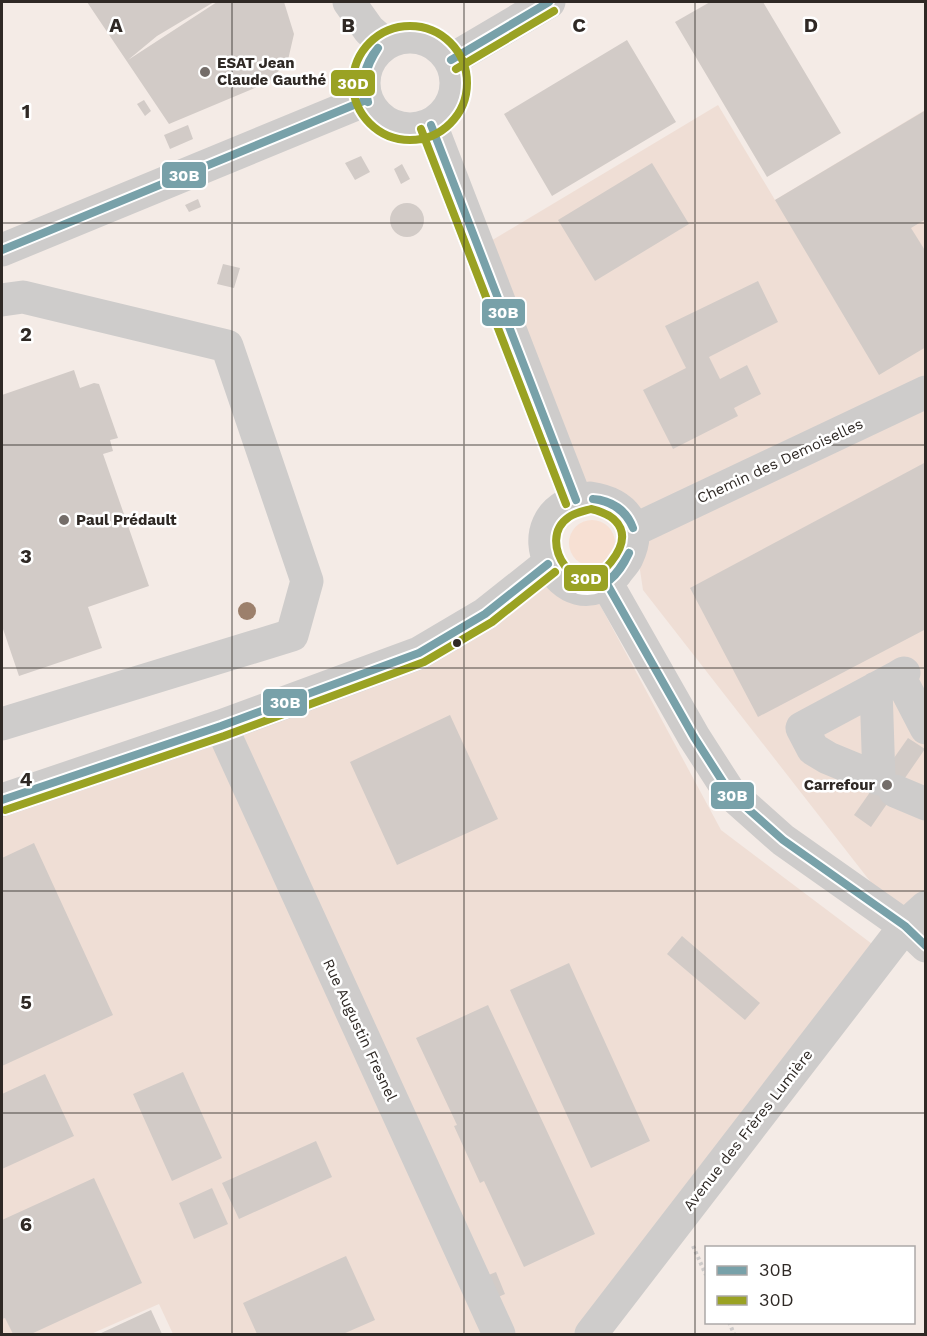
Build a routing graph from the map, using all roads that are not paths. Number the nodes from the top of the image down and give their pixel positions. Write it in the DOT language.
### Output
graph roads {
  1 [pos="349,2"];
  2 [pos="549,2"];
  3 [pos="384,43"];
  4 [pos="451,60"];
  5 [pos="366,100"];
  6 [pos="431,124"];
  7 [pos="2,250"];
  8 [pos="2,300"];
  9 [pos="926,392"];
  10 [pos="576,500"];
  11 [pos="634,530"];
  12 [pos="548,564"];
  13 [pos="607,584"];
  14 [pos="893,679"];
  15 [pos="2,724"];
  16 [pos="221,726"];
  17 [pos="926,728"];
  18 [pos="887,785"];
  19 [pos="2,800"];
  20 [pos="926,804"];
  21 [pos="919,926"];
  22 [pos="499,1335"];
  23 [pos="591,1335"];
  1 -- 3 [label="street"];
  2 -- 4 [label="street"];
  3 -- 4 [label="street"];
  3 -- 5 [label="street"];
  4 -- 6 [label="street"];
  5 -- 6 [label="street"];
  5 -- 7 [label="street"];
  6 -- 10 [label="street"];
  8 -- 15 [label="street"];
  9 -- 11 [label="street, Chemin des Demoiselles"];
  10 -- 11 [label="street"];
  10 -- 12 [label="street"];
  11 -- 13 [label="street"];
  12 -- 13 [label="street"];
  12 -- 16 [label="street"];
  13 -- 21 [label="street"];
  14 -- 17 [label="street"];
  14 -- 18 [label="street"];
  14 -- 18 [label="street"];
  16 -- 19 [label="street"];
  16 -- 22 [label="street, Rue Augustin Fresnel"];
  18 -- 20 [label="street"];
  21 -- 23 [label="street, Avenue des Frères Lumière"];
}
